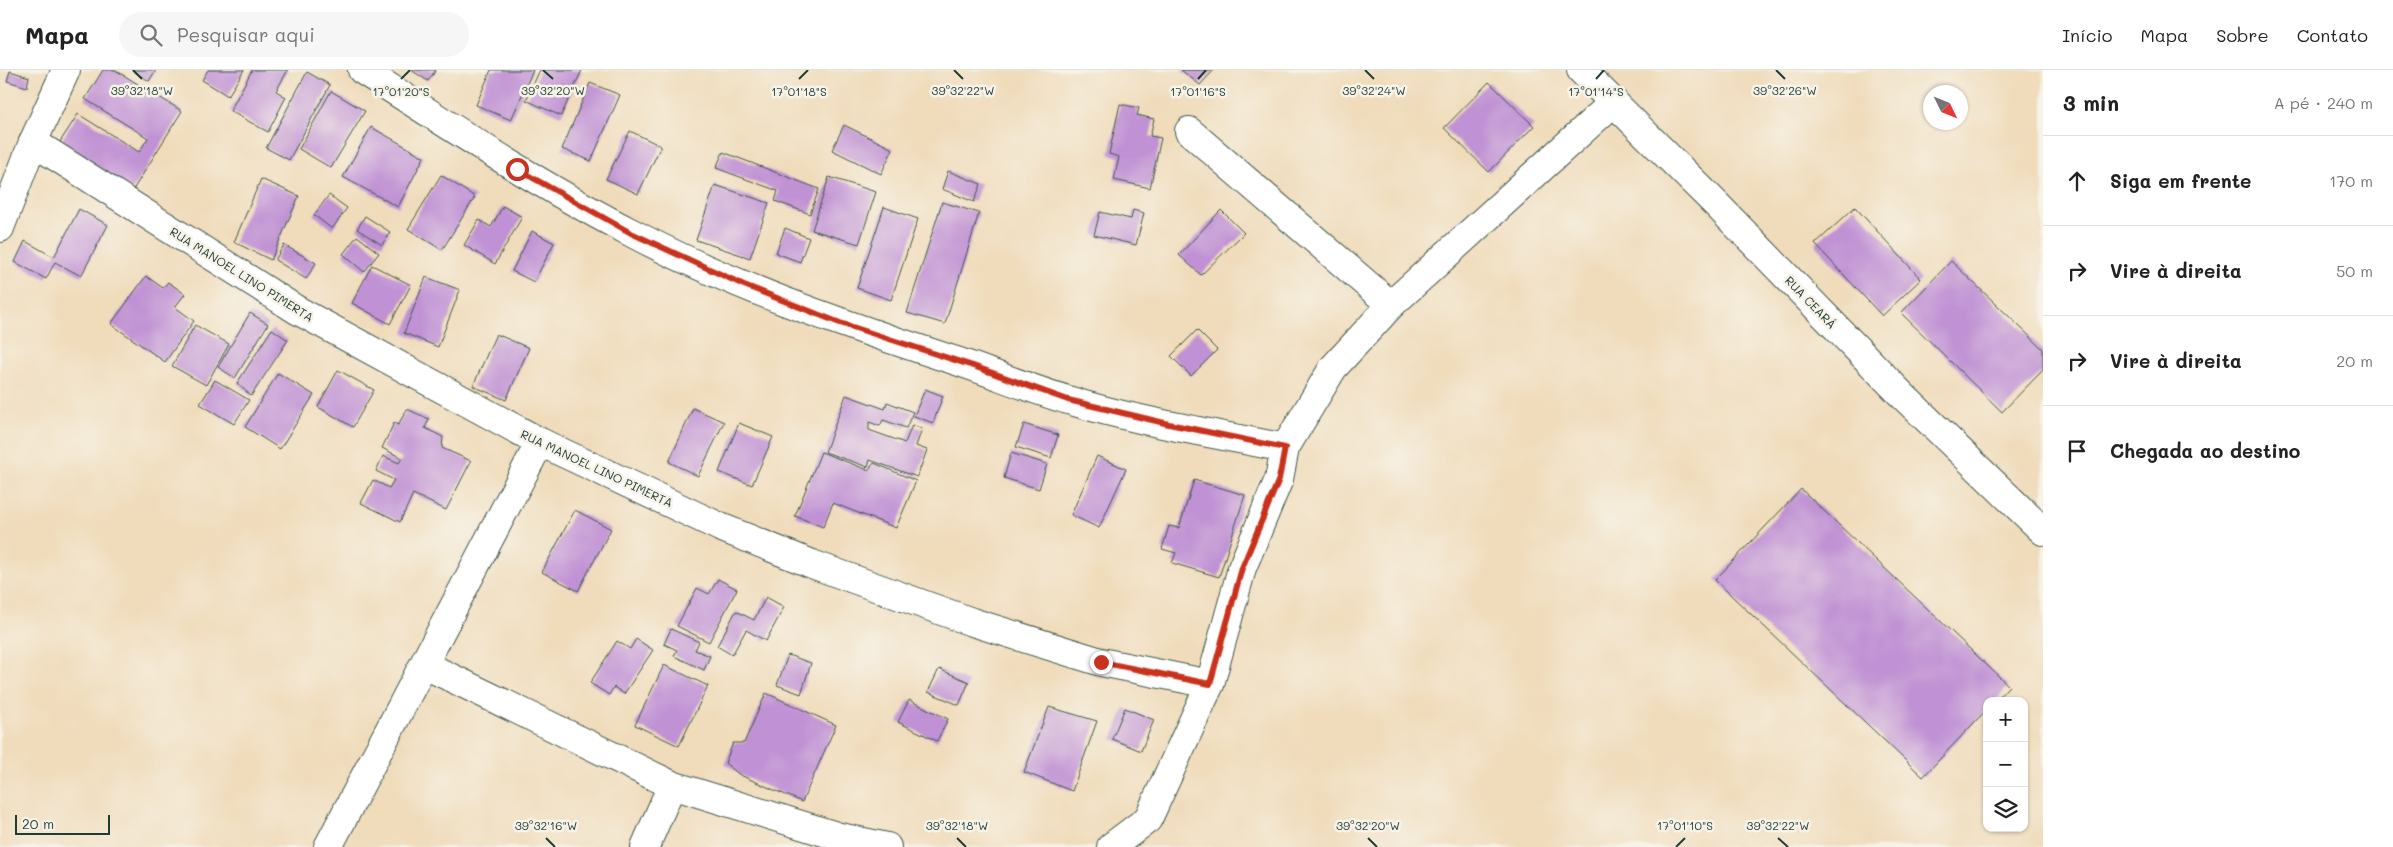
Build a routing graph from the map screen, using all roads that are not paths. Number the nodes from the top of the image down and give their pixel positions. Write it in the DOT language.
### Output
graph roads {
  1 [pos="66,70"];
  2 [pos="362,70"];
  3 [pos="1581,70"];
  4 [pos="1614,102"];
  5 [pos="1189,131"];
  6 [pos="32,142"];
  7 [pos="0,228"];
  8 [pos="1391,305"];
  9 [pos="540,442"];
  10 [pos="1285,448"];
  11 [pos="2043,531"];
  12 [pos="424,665"];
  13 [pos="1210,684"];
  14 [pos="672,785"];
  15 [pos="328,847"];
  16 [pos="645,847"];
  17 [pos="886,847"];
  18 [pos="1111,847"];
  1 -- 6 [label="street"];
  2 -- 10 [label="street"];
  3 -- 4 [label="street, RUA CEARÁ"];
  4 -- 8 [label="street"];
  4 -- 11 [label="street, RUA CEARÁ"];
  5 -- 8 [label="street"];
  6 -- 7 [label="street"];
  6 -- 9 [label="street, RUA MANOEL LINO PIMERTA"];
  8 -- 10 [label="street"];
  9 -- 12 [label="street"];
  9 -- 13 [label="street, RUA MANOEL LINO PIMERTA"];
  10 -- 13 [label="street"];
  12 -- 14 [label="street"];
  12 -- 15 [label="street"];
  13 -- 18 [label="street"];
  14 -- 16 [label="street"];
  14 -- 17 [label="street"];
}
